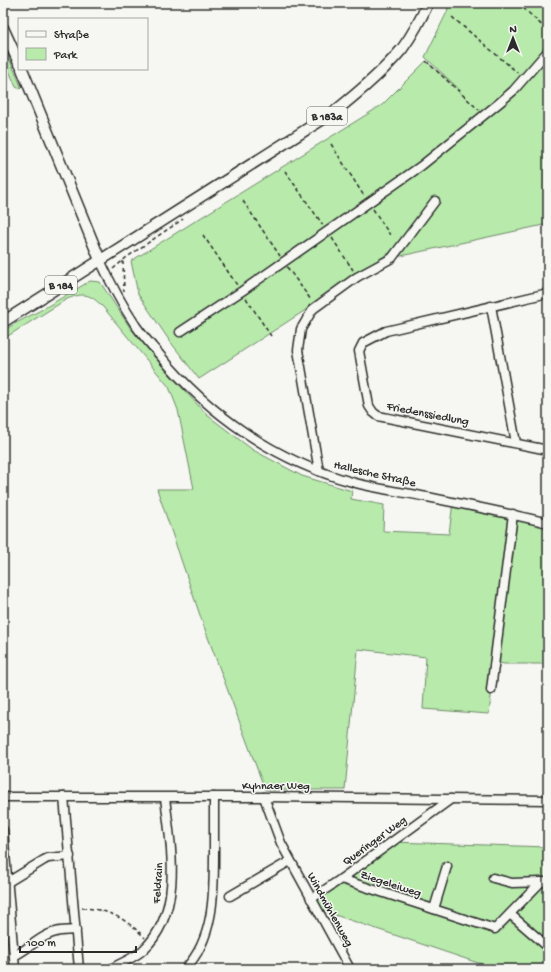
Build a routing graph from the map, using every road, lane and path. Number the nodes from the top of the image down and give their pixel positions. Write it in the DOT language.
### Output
graph roads {
  1 [pos="428,3"];
  2 [pos="518,3"];
  3 [pos="452,17"];
  4 [pos="3,28"];
  5 [pos="548,31"];
  6 [pos="548,51"];
  7 [pos="18,61"];
  8 [pos="426,62"];
  9 [pos="22,70"];
  10 [pos="524,78"];
  11 [pos="484,115"];
  12 [pos="331,144"];
  13 [pos="285,171"];
  14 [pos="243,201"];
  15 [pos="435,201"];
  16 [pos="369,204"];
  17 [pos="328,232"];
  18 [pos="390,235"];
  19 [pos="100,260"];
  20 [pos="123,261"];
  21 [pos="284,262"];
  22 [pos="353,271"];
  23 [pos="548,292"];
  24 [pos="123,305"];
  25 [pos="315,305"];
  26 [pos="491,306"];
  27 [pos="3,322"];
  28 [pos="180,332"];
  29 [pos="516,443"];
  30 [pos="548,450"];
  31 [pos="319,471"];
  32 [pos="513,514"];
  33 [pos="548,522"];
  34 [pos="491,690"];
  35 [pos="3,797"];
  36 [pos="64,797"];
  37 [pos="214,797"];
  38 [pos="264,797"];
  39 [pos="165,798"];
  40 [pos="451,799"];
  41 [pos="548,800"];
  42 [pos="3,830"];
  43 [pos="70,856"];
  44 [pos="290,861"];
  45 [pos="448,866"];
  46 [pos="493,878"];
  47 [pos="341,879"];
  48 [pos="8,882"];
  49 [pos="544,882"];
  50 [pos="230,896"];
  51 [pos="311,899"];
  52 [pos="74,907"];
  53 [pos="434,909"];
  54 [pos="510,914"];
  55 [pos="76,930"];
  56 [pos="149,943"];
  57 [pos="548,947"];
  58 [pos="14,956"];
  59 [pos="14,969"];
  60 [pos="79,969"];
  61 [pos="111,969"];
  62 [pos="185,969"];
  63 [pos="350,969"];
  1 -- 19 [label="main road, B 183a"];
  2 -- 5 [label="path"];
  3 -- 10 [label="path"];
  4 -- 7 [label="main road"];
  6 -- 10 [label="street"];
  8 -- 11 [label="path"];
  9 -- 19 [label="main road"];
  10 -- 11 [label="street"];
  11 -- 16 [label="street"];
  12 -- 16 [label="path"];
  13 -- 17 [label="path"];
  14 -- 21 [label="path"];
  15 -- 31 [label="street"];
  16 -- 17 [label="street"];
  16 -- 18 [label="path"];
  17 -- 21 [label="street"];
  17 -- 22 [label="path"];
  19 -- 24 [label="street, Hallesche Straße"];
  19 -- 27 [label="main road, B 184"];
  20 -- 24 [label="path"];
  21 -- 25 [label="path"];
  21 -- 28 [label="street"];
  23 -- 26 [label="street, Friedenssiedlung"];
  24 -- 31 [label="street, Hallesche Straße"];
  26 -- 29 [label="street"];
  26 -- 29 [label="street, Friedenssiedlung"];
  29 -- 30 [label="street, Friedenssiedlung"];
  31 -- 32 [label="street, Hallesche Straße"];
  32 -- 33 [label="street, Hallesche Straße"];
  32 -- 34 [label="street"];
  35 -- 36 [label="street, Kyhnaer Weg"];
  36 -- 39 [label="street, Kyhnaer Weg"];
  36 -- 43 [label="street"];
  37 -- 38 [label="street, Kyhnaer Weg"];
  37 -- 39 [label="street, Kyhnaer Weg"];
  37 -- 62 [label="street"];
  38 -- 40 [label="street, Kyhnaer Weg"];
  38 -- 44 [label="street, Windmühlenweg"];
  39 -- 56 [label="street, Feldrain"];
  40 -- 41 [label="street, Kyhnaer Weg"];
  40 -- 47 [label="street, Queringer Weg"];
  42 -- 48 [label="street"];
  43 -- 48 [label="street"];
  43 -- 52 [label="street"];
  44 -- 50 [label="street"];
  44 -- 51 [label="street, Windmühlenweg"];
  45 -- 53 [label="street, Ziegeleiweg"];
  46 -- 49 [label="street, Ziegeleiweg"];
  47 -- 51 [label="street, Queringer Weg"];
  47 -- 53 [label="street, Ziegeleiweg"];
  48 -- 58 [label="street"];
  49 -- 54 [label="street, Ziegeleiweg"];
  51 -- 63 [label="street, Windmühlenweg"];
  52 -- 55 [label="street"];
  52 -- 56 [label="path"];
  53 -- 54 [label="street, Ziegeleiweg"];
  54 -- 57 [label="street"];
  55 -- 58 [label="street"];
  55 -- 60 [label="street"];
  56 -- 61 [label="street, Feldrain"];
  58 -- 59 [label="street"];
}
